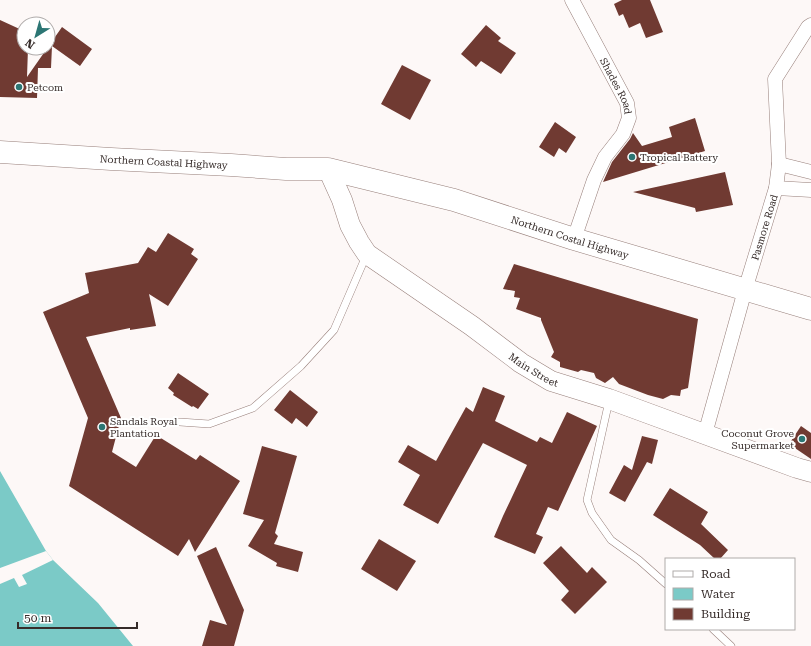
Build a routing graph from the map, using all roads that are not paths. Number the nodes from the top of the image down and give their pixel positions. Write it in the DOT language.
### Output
graph roads {
  1 [pos="572,0"];
  2 [pos="811,24"];
  3 [pos="0,152"];
  4 [pos="780,164"];
  5 [pos="328,169"];
  6 [pos="811,172"];
  7 [pos="776,188"];
  8 [pos="811,190"];
  9 [pos="574,239"];
  10 [pos="367,254"];
  11 [pos="745,290"];
  12 [pos="811,309"];
  13 [pos="609,399"];
  14 [pos="180,422"];
  15 [pos="705,434"];
  16 [pos="811,472"];
  17 [pos="665,583"];
  18 [pos="714,630"];
  19 [pos="730,646"];
  1 -- 9 [label="street, Shades Road"];
  2 -- 4 [label="street, Pasmore Road"];
  3 -- 5 [label="main road, Northern Coastal Highway"];
  4 -- 6 [label="street"];
  4 -- 7 [label="street, Pasmore Road"];
  5 -- 9 [label="main road, Northern Costal Highway"];
  5 -- 10 [label="street, Main Street"];
  7 -- 8 [label="street"];
  7 -- 11 [label="street, Pasmore Road"];
  9 -- 11 [label="main road, Northern Costal Highway"];
  10 -- 13 [label="street, Main Street"];
  10 -- 14 [label="lane"];
  11 -- 12 [label="main road, Northern Costal Highway"];
  11 -- 15 [label="street, Pasmore Road"];
  13 -- 15 [label="street, Main Street"];
  13 -- 17 [label="lane"];
  15 -- 16 [label="street, Main Street"];
  18 -- 19 [label="lane"];
}
